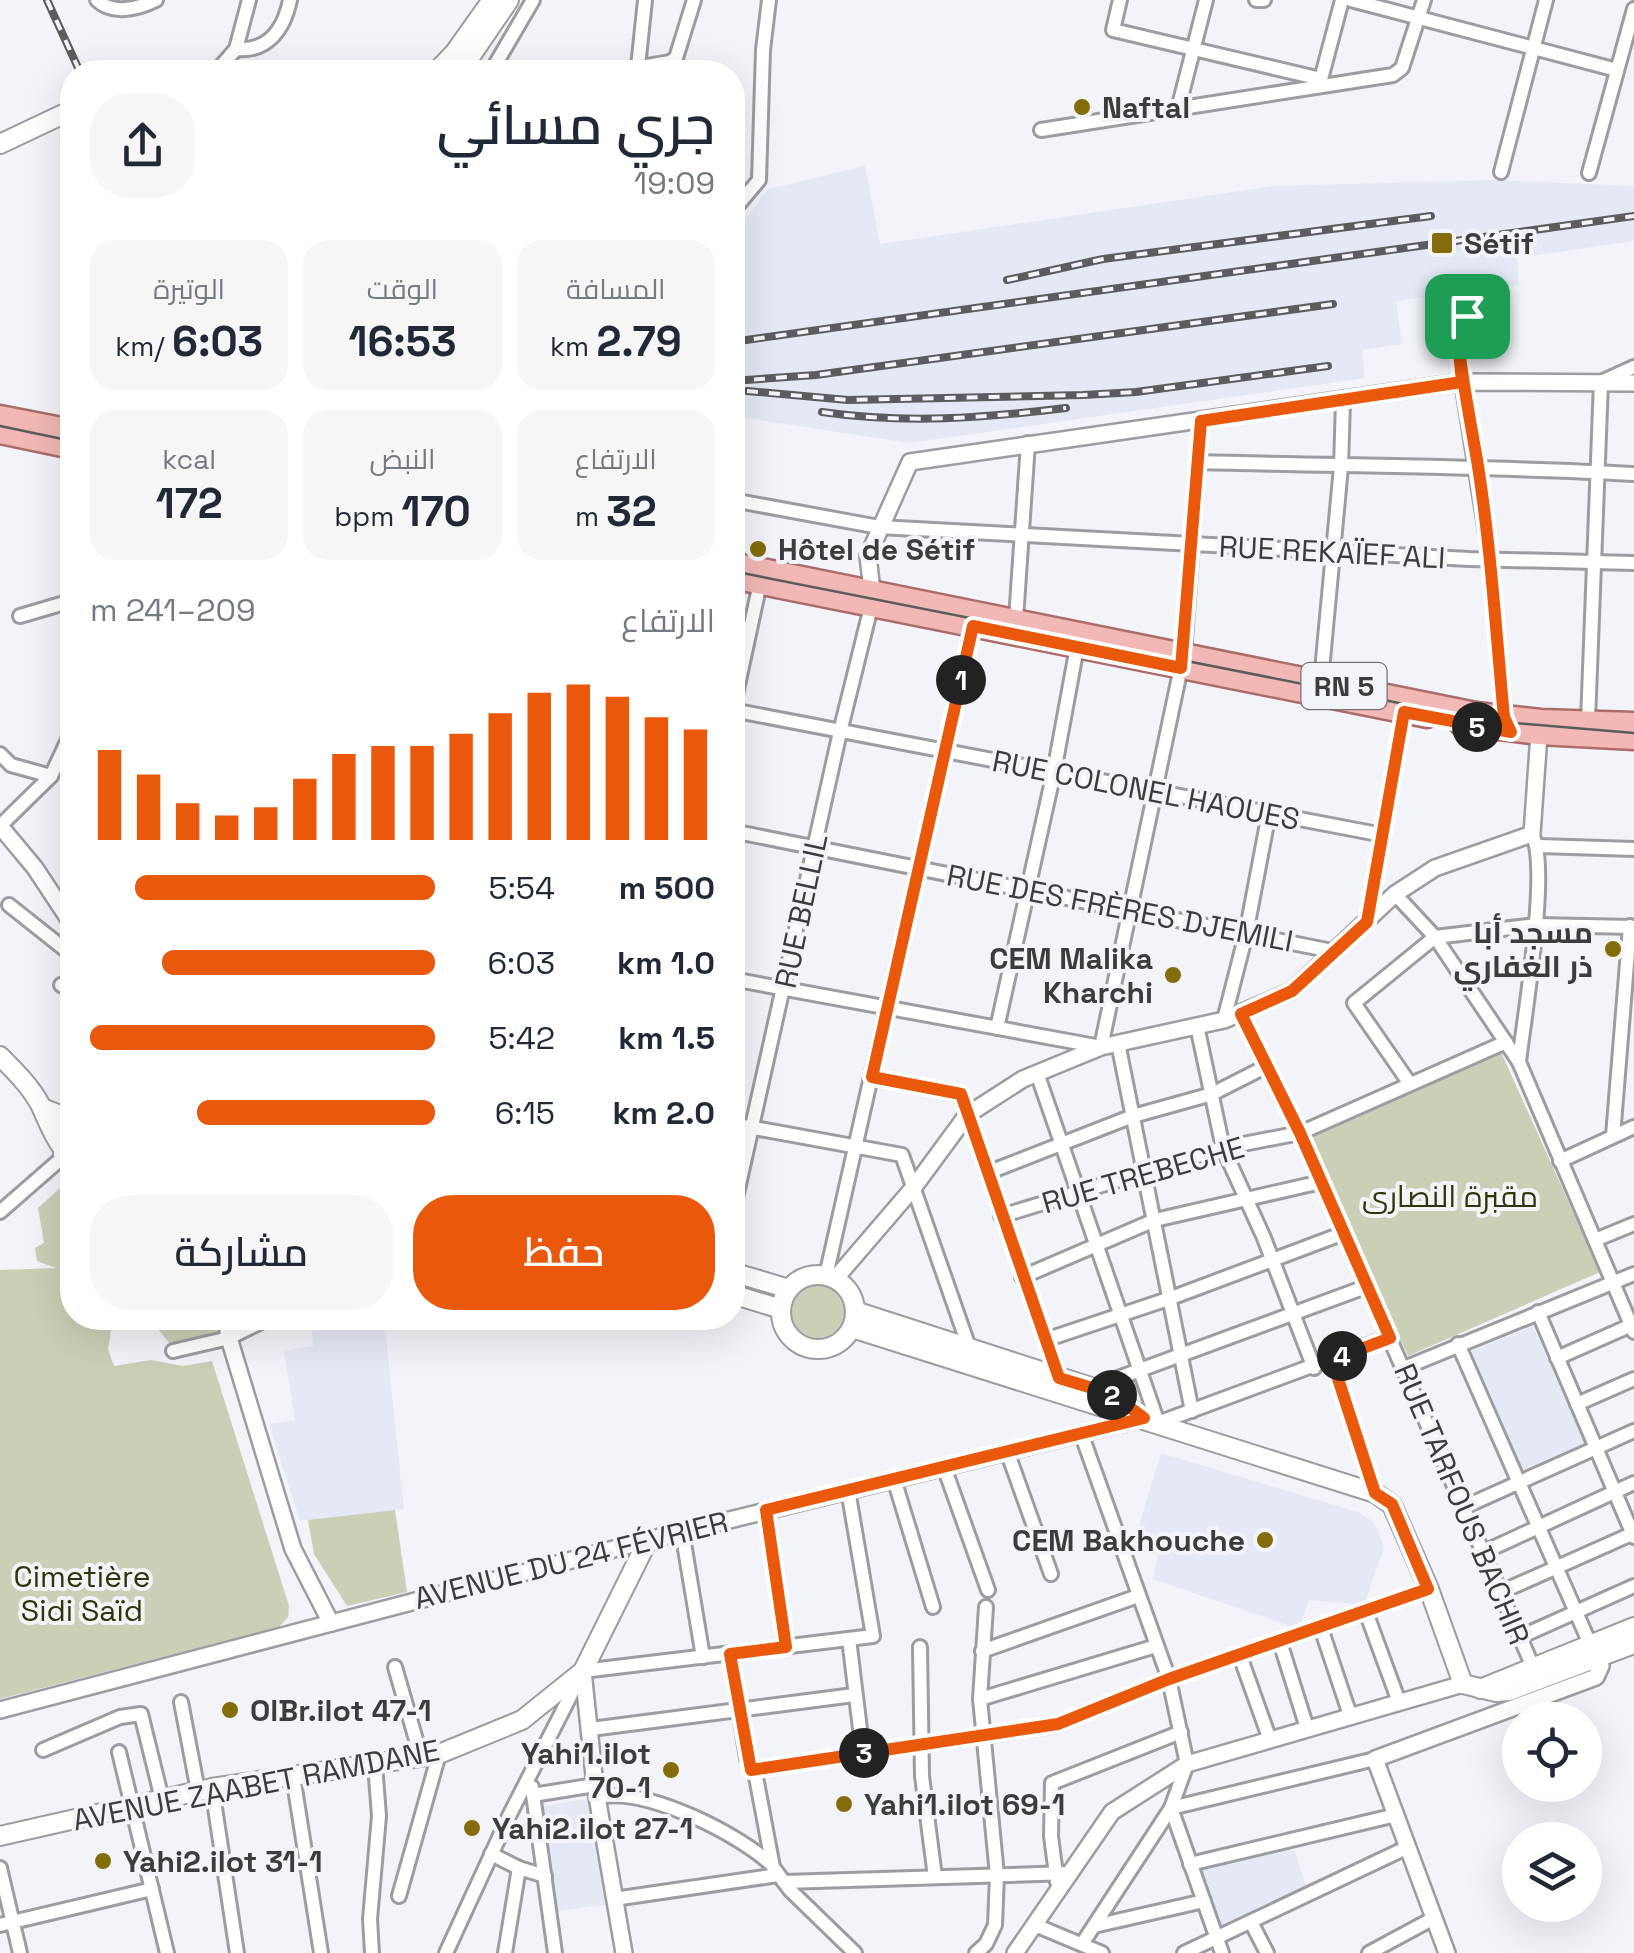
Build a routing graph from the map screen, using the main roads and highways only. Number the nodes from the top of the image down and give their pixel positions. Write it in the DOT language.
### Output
graph roads {
  1 [pos="492,0"];
  2 [pos="509,0"];
  3 [pos="446,60"];
  4 [pos="472,60"];
  5 [pos="60,116"];
  6 [pos="60,130"];
  7 [pos="0,144"];
  8 [pos="0,158"];
  9 [pos="0,416"];
  10 [pos="60,428"];
  11 [pos="0,433"];
  12 [pos="60,446"];
  13 [pos="745,567"];
  14 [pos="745,580"];
  15 [pos="872,599"];
  16 [pos="1182,661"];
  17 [pos="1634,723"];
  18 [pos="1507,724"];
  19 [pos="1634,739"];
  20 [pos="0,1056"];
  21 [pos="60,1115"];
  22 [pos="745,1276"];
  23 [pos="788,1289"];
  24 [pos="745,1298"];
  25 [pos="781,1309"];
  26 [pos="854,1320"];
  27 [pos="1061,1385"];
  28 [pos="1151,1420"];
  29 [pos="648,1540"];
  30 [pos="1634,1627"];
  31 [pos="1634,1644"];
  32 [pos="1594,1650"];
  33 [pos="1471,1687"];
  34 [pos="0,1836"];
  1 -- 3 [label="main road"];
  2 -- 4 [label="main road"];
  5 -- 7 [label="main road"];
  6 -- 8 [label="main road"];
  9 -- 10 [label="main road"];
  11 -- 12 [label="main road"];
  13 -- 15 [label="main road, RN 5"];
  14 -- 15 [label="main road, RN 5"];
  15 -- 16 [label="main road, RN 5"];
  15 -- 16 [label="main road, RN 5"];
  16 -- 18 [label="main road, RN 5"];
  16 -- 18 [label="main road, RN 5"];
  17 -- 18 [label="main road, RN 5"];
  18 -- 19 [label="main road, RN 5"];
  20 -- 21 [label="main road"];
  22 -- 23 [label="main road"];
  23 -- 25 [label="main road"];
  23 -- 26 [label="main road"];
  24 -- 25 [label="main road"];
  25 -- 26 [label="main road"];
  26 -- 27 [label="main road"];
  27 -- 28 [label="main road"];
  27 -- 28 [label="main road"];
  28 -- 33 [label="main road"];
  29 -- 34 [label="main road, AVENUE ZAABET RAMDANE"];
  30 -- 32 [label="main road"];
  31 -- 32 [label="main road"];
  32 -- 33 [label="main road"];
  32 -- 33 [label="main road"];
}
